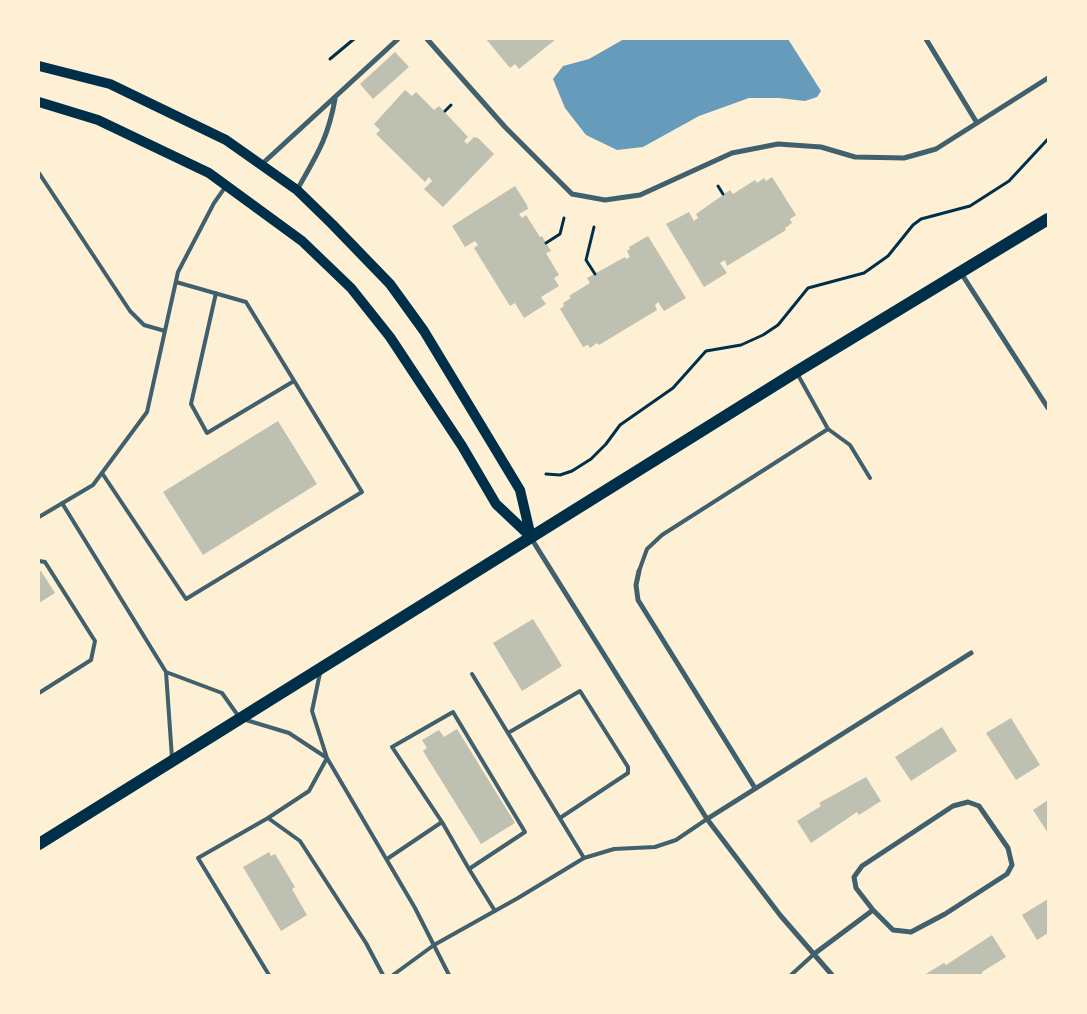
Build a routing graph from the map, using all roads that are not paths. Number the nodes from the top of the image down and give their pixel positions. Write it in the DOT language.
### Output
graph roads {
  1 [pos="398,39"];
  2 [pos="426,39"];
  3 [pos="926,39"];
  4 [pos="39,66"];
  5 [pos="1048,78"];
  6 [pos="335,99"];
  7 [pos="39,102"];
  8 [pos="976,123"];
  9 [pos="262,164"];
  10 [pos="39,173"];
  11 [pos="226,185"];
  12 [pos="297,190"];
  13 [pos="1048,219"];
  14 [pos="961,273"];
  15 [pos="176,282"];
  16 [pos="216,293"];
  17 [pos="165,331"];
  18 [pos="796,372"];
  19 [pos="294,381"];
  20 [pos="1048,408"];
  21 [pos="828,429"];
  22 [pos="102,473"];
  23 [pos="870,478"];
  24 [pos="62,503"];
  25 [pos="39,516"];
  26 [pos="531,537"];
  27 [pos="39,561"];
  28 [pos="639,571"];
  29 [pos="971,653"];
  30 [pos="321,668"];
  31 [pos="166,672"];
  32 [pos="472,674"];
  33 [pos="39,693"];
  34 [pos="240,718"];
  35 [pos="508,733"];
  36 [pos="327,758"];
  37 [pos="172,761"];
  38 [pos="755,788"];
  39 [pos="268,818"];
  40 [pos="560,818"];
  41 [pos="707,819"];
  42 [pos="442,822"];
  43 [pos="39,844"];
  44 [pos="584,858"];
  45 [pos="386,859"];
  46 [pos="469,869"];
  47 [pos="873,910"];
  48 [pos="496,911"];
  49 [pos="434,944"];
  50 [pos="814,954"];
  51 [pos="269,975"];
  52 [pos="383,975"];
  53 [pos="393,975"];
  54 [pos="449,975"];
  55 [pos="791,975"];
  56 [pos="832,975"];
  1 -- 6 [label="street"];
  2 -- 8 [label="street"];
  3 -- 8 [label="street"];
  4 -- 9 [label="main road"];
  5 -- 8 [label="street"];
  6 -- 9 [label="street"];
  6 -- 12 [label="street"];
  7 -- 11 [label="main road"];
  9 -- 12 [label="main road"];
  10 -- 17 [label="lane"];
  11 -- 15 [label="lane"];
  11 -- 26 [label="main road"];
  12 -- 26 [label="main road"];
  13 -- 14 [label="main road"];
  14 -- 18 [label="main road"];
  14 -- 20 [label="street"];
  15 -- 16 [label="lane"];
  15 -- 17 [label="lane"];
  16 -- 19 [label="lane"];
  16 -- 19 [label="lane"];
  17 -- 22 [label="lane"];
  18 -- 21 [label="lane"];
  18 -- 26 [label="main road"];
  19 -- 22 [label="lane"];
  21 -- 23 [label="lane"];
  21 -- 28 [label="lane"];
  22 -- 24 [label="lane"];
  24 -- 25 [label="lane"];
  24 -- 31 [label="lane"];
  26 -- 30 [label="main road"];
  26 -- 41 [label="street"];
  27 -- 33 [label="lane"];
  28 -- 38 [label="street"];
  29 -- 38 [label="street"];
  30 -- 34 [label="main road"];
  30 -- 36 [label="lane"];
  31 -- 34 [label="lane"];
  31 -- 37 [label="lane"];
  32 -- 35 [label="lane"];
  34 -- 36 [label="lane"];
  34 -- 37 [label="main road"];
  35 -- 40 [label="lane"];
  35 -- 40 [label="lane"];
  36 -- 39 [label="lane"];
  36 -- 45 [label="lane"];
  37 -- 43 [label="main road"];
  38 -- 41 [label="street"];
  39 -- 51 [label="lane"];
  39 -- 52 [label="lane"];
  40 -- 44 [label="lane"];
  41 -- 44 [label="lane"];
  41 -- 50 [label="street"];
  42 -- 45 [label="lane"];
  42 -- 46 [label="lane"];
  42 -- 46 [label="lane"];
  44 -- 48 [label="lane"];
  45 -- 49 [label="lane"];
  46 -- 48 [label="lane"];
  47 -- 47 [label="street"];
  47 -- 50 [label="street"];
  48 -- 49 [label="lane"];
  49 -- 53 [label="lane"];
  49 -- 54 [label="lane"];
  50 -- 55 [label="lane"];
  50 -- 56 [label="street"];
}
